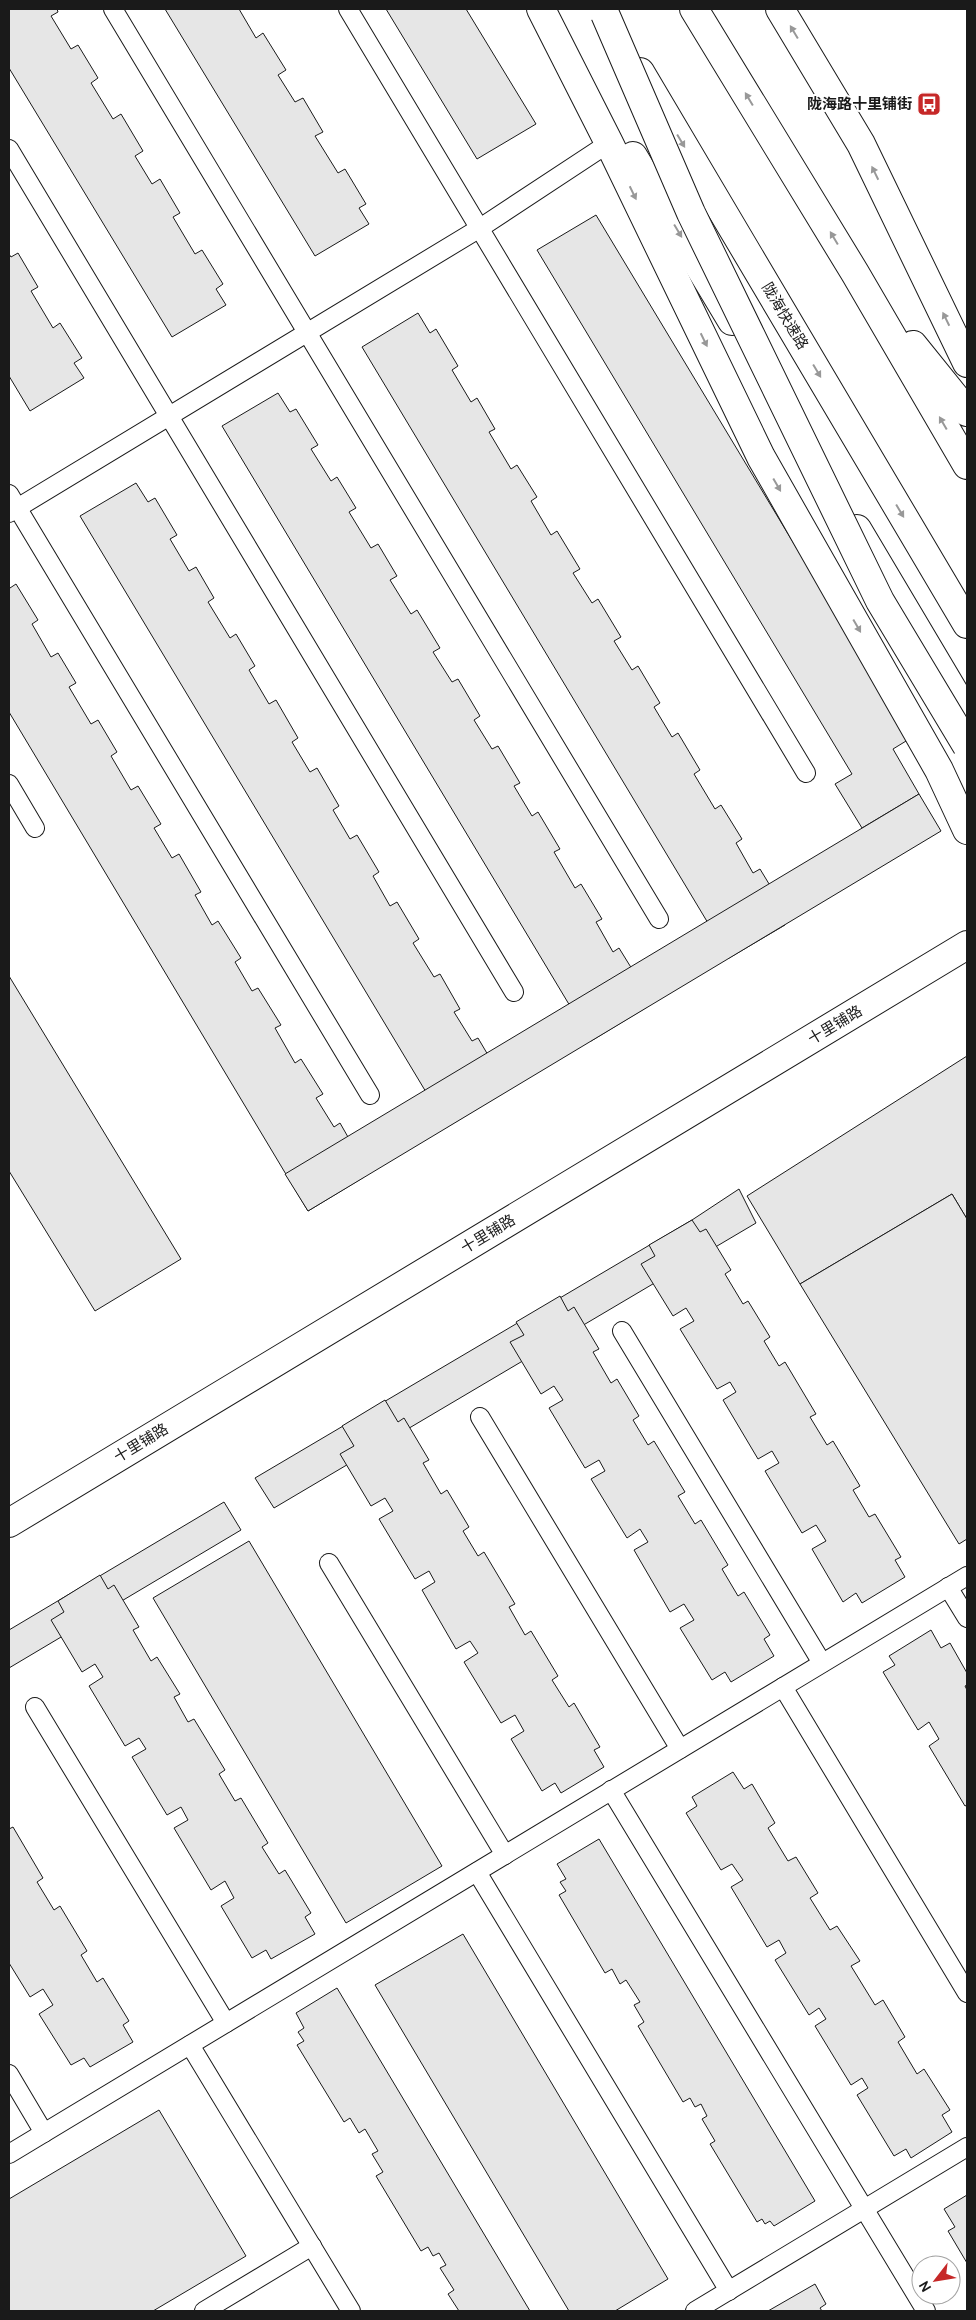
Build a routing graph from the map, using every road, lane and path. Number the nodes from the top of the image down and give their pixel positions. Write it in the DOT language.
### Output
graph roads {
  1 [pos="113,9"];
  2 [pos="348,9"];
  3 [pos="543,9"];
  4 [pos="694,9"];
  5 [pos="780,9"];
  6 [pos="604,11"];
  7 [pos="609,143"];
  8 [pos="9,149"];
  9 [pos="480,228"];
  10 [pos="855,273"];
  11 [pos="308,332"];
  12 [pos="967,363"];
  13 [pos="967,412"];
  14 [pos="169,416"];
  15 [pos="967,465"];
  16 [pos="12,505"];
  17 [pos="967,624"];
  18 [pos="967,714"];
  19 [pos="967,746"];
  20 [pos="806,773"];
  21 [pos="9,784"];
  22 [pos="36,828"];
  23 [pos="967,830"];
  24 [pos="659,919"];
  25 [pos="967,945"];
  26 [pos="514,992"];
  27 [pos="370,1096"];
  28 [pos="622,1330"];
  29 [pos="480,1417"];
  30 [pos="9,1523"];
  31 [pos="329,1563"];
  32 [pos="967,1576"];
  33 [pos="948,1587"];
  34 [pos="967,1618"];
  35 [pos="822,1663"];
  36 [pos="783,1687"];
  37 [pos="35,1707"];
  38 [pos="680,1749"];
  39 [pos="611,1790"];
  40 [pos="505,1855"];
  41 [pos="477,1872"];
  42 [pos="967,1993"];
  43 [pos="226,2023"];
  44 [pos="190,2045"];
  45 [pos="9,2074"];
  46 [pos="44,2133"];
  47 [pos="967,2147"];
  48 [pos="9,2154"];
  49 [pos="864,2209"];
  50 [pos="312,2246"];
  51 [pos="729,2291"];
  52 [pos="204,2311"];
  53 [pos="351,2311"];
  54 [pos="695,2311"];
  55 [pos="926,2311"];
  1 -- 11 [label="lane"];
  2 -- 9 [label="lane"];
  3 -- 7 [label="main road"];
  3 -- 18 [label="main road, one-way"];
  10 -- 4 [label="main road, one-way"];
  12 -- 5 [label="main road, one-way"];
  6 -- 17 [label="main road, 陇海快速路, one-way, bridge"];
  6 -- 19 [label="main road, bridge"];
  7 -- 9 [label="lane"];
  7 -- 23 [label="main road, one-way"];
  8 -- 14 [label="lane"];
  9 -- 11 [label="lane"];
  9 -- 20 [label="lane"];
  10 -- 13 [label="main road"];
  15 -- 10 [label="main road, one-way"];
  11 -- 14 [label="lane"];
  11 -- 24 [label="lane"];
  14 -- 16 [label="lane"];
  14 -- 26 [label="lane"];
  16 -- 27 [label="lane"];
  21 -- 22 [label="lane"];
  25 -- 30 [label="main road, 十里铺路"];
  28 -- 35 [label="lane"];
  29 -- 38 [label="lane"];
  31 -- 40 [label="lane"];
  32 -- 33 [label="lane"];
  33 -- 34 [label="lane"];
  33 -- 35 [label="lane"];
  35 -- 36 [label="lane"];
  36 -- 38 [label="lane"];
  36 -- 42 [label="lane"];
  37 -- 43 [label="lane"];
  38 -- 39 [label="lane"];
  39 -- 40 [label="lane"];
  39 -- 49 [label="lane"];
  40 -- 41 [label="lane"];
  41 -- 43 [label="lane"];
  41 -- 51 [label="lane"];
  43 -- 44 [label="lane"];
  44 -- 46 [label="lane"];
  44 -- 50 [label="lane"];
  45 -- 46 [label="lane"];
  46 -- 48 [label="lane"];
  47 -- 49 [label="lane"];
  49 -- 51 [label="lane"];
  49 -- 55 [label="lane"];
  50 -- 52 [label="lane"];
  50 -- 53 [label="lane"];
  51 -- 54 [label="lane"];
}
